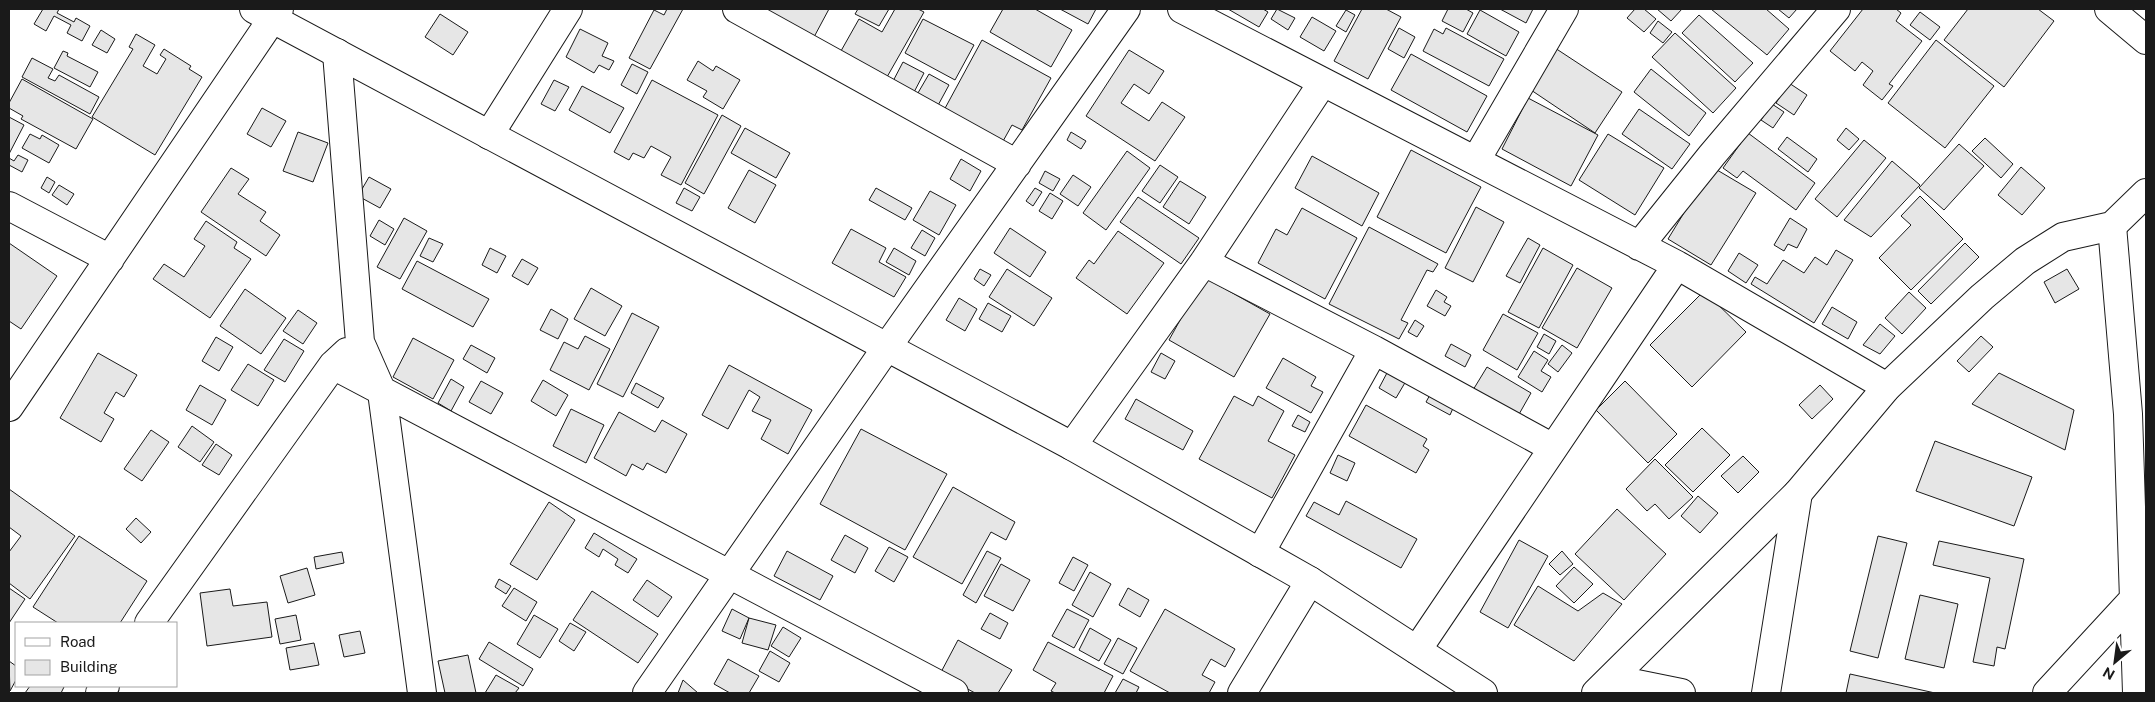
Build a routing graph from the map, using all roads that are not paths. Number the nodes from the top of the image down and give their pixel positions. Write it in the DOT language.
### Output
graph roads {
  1 [pos="568,9"];
  2 [pos="737,9"];
  3 [pos="1126,9"];
  4 [pos="1182,9"];
  5 [pos="1564,9"];
  6 [pos="1836,9"];
  7 [pos="2109,9"];
  8 [pos="268,12"];
  9 [pos="2137,25"];
  10 [pos="337,53"];
  11 [pos="1322,82"];
  12 [pos="489,135"];
  13 [pos="1476,160"];
  14 [pos="1017,164"];
  15 [pos="2146,193"];
  16 [pos="9,206"];
  17 [pos="2112,226"];
  18 [pos="1639,246"];
  19 [pos="110,259"];
  20 [pos="1204,262"];
  21 [pos="1677,265"];
  22 [pos="360,342"];
  23 [pos="886,347"];
  24 [pos="1374,350"];
  25 [pos="333,364"];
  26 [pos="1887,388"];
  27 [pos="382,392"];
  28 [pos="9,408"];
  29 [pos="2137,412"];
  30 [pos="1072,446"];
  31 [pos="1553,448"];
  32 [pos="1798,493"];
  33 [pos="1260,553"];
  34 [pos="729,576"];
  35 [pos="1310,581"];
  36 [pos="2139,600"];
  37 [pos="151,622"];
  38 [pos="1417,650"];
  39 [pos="1604,686"];
  40 [pos="422,693"];
  41 [pos="647,693"];
  42 [pos="954,693"];
  43 [pos="1242,693"];
  44 [pos="1483,693"];
  45 [pos="1682,693"];
  46 [pos="1766,693"];
  47 [pos="2047,693"];
  48 [pos="2137,693"];
  1 -- 12 [label="street"];
  2 -- 14 [label="street"];
  3 -- 14 [label="street"];
  4 -- 11 [label="street"];
  5 -- 13 [label="street"];
  6 -- 18 [label="street"];
  7 -- 9 [label="street"];
  8 -- 10 [label="street"];
  8 -- 19 [label="street"];
  10 -- 12 [label="street"];
  10 -- 22 [label="street"];
  11 -- 13 [label="street"];
  11 -- 20 [label="street"];
  12 -- 23 [label="street"];
  13 -- 18 [label="street"];
  14 -- 23 [label="street"];
  15 -- 17 [label="street"];
  16 -- 19 [label="street"];
  17 -- 26 [label="street"];
  17 -- 29 [label="street"];
  18 -- 21 [label="street"];
  19 -- 28 [label="street"];
  20 -- 24 [label="street"];
  20 -- 30 [label="street"];
  21 -- 26 [label="street"];
  21 -- 31 [label="street"];
  22 -- 25 [label="street"];
  22 -- 27 [label="street"];
  23 -- 30 [label="street"];
  23 -- 34 [label="street"];
  24 -- 31 [label="street"];
  24 -- 33 [label="street"];
  25 -- 27 [label="street"];
  25 -- 37 [label="street"];
  26 -- 32 [label="street"];
  27 -- 34 [label="street"];
  27 -- 40 [label="street"];
  29 -- 36 [label="street"];
  30 -- 33 [label="street"];
  31 -- 38 [label="street"];
  32 -- 39 [label="street"];
  32 -- 46 [label="street"];
  33 -- 35 [label="street"];
  34 -- 41 [label="street"];
  34 -- 42 [label="street"];
  35 -- 38 [label="street"];
  35 -- 43 [label="street"];
  36 -- 47 [label="street"];
  36 -- 48 [label="street"];
  38 -- 44 [label="street"];
  39 -- 45 [label="street"];
}
